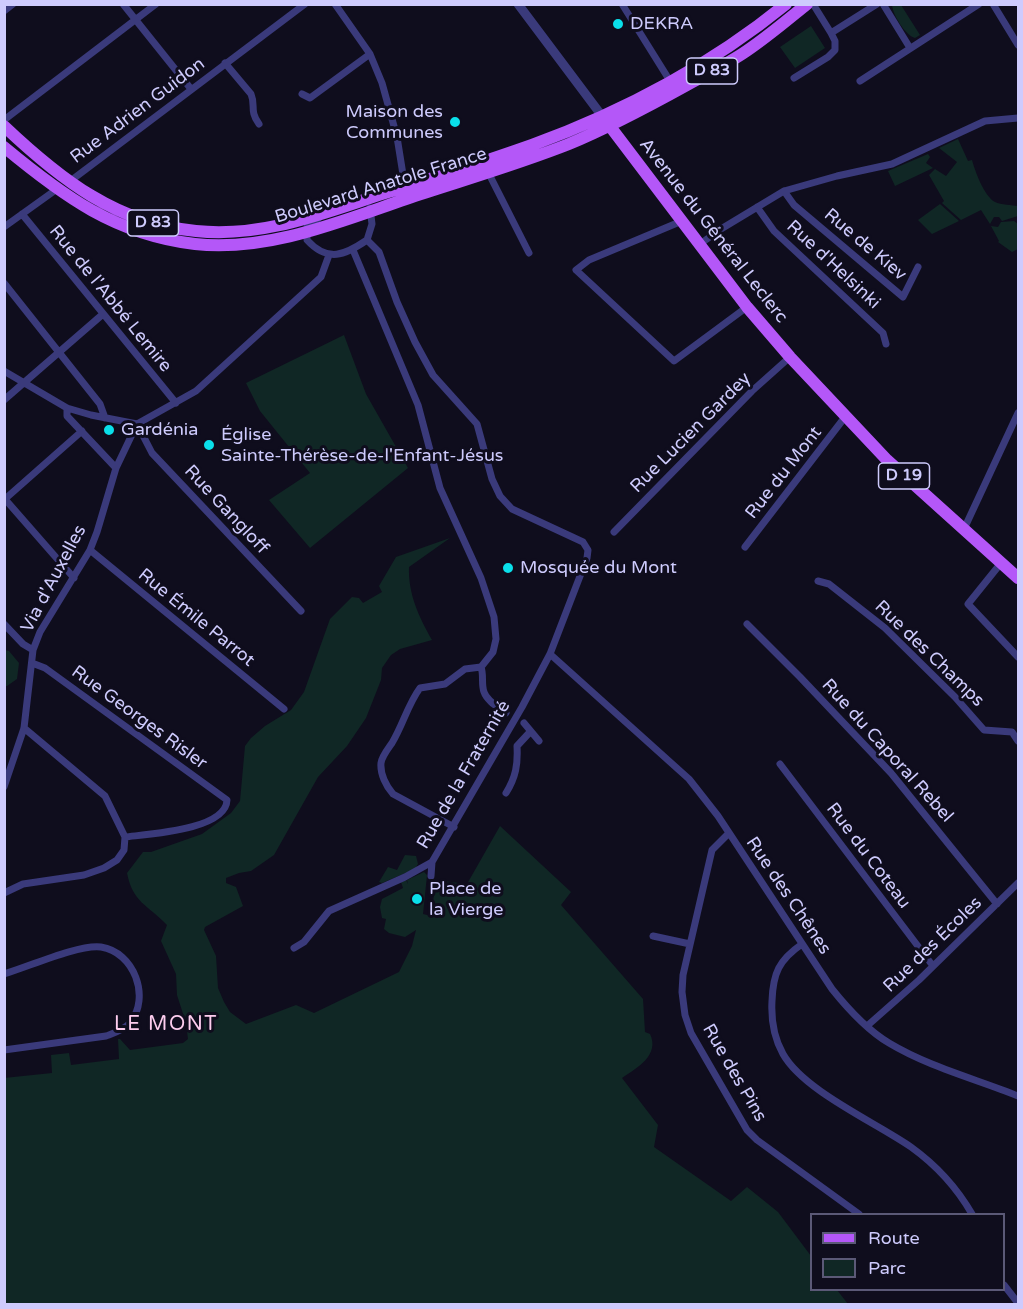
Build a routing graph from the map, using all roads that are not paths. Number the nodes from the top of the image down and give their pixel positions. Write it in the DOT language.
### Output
graph roads {
  1 [pos="13,4"];
  2 [pos="123,4"];
  3 [pos="156,4"];
  4 [pos="304,4"];
  5 [pos="334,4"];
  6 [pos="518,4"];
  7 [pos="622,4"];
  8 [pos="786,4"];
  9 [pos="807,4"];
  10 [pos="813,4"];
  11 [pos="877,4"];
  12 [pos="883,4"];
  13 [pos="979,4"];
  14 [pos="993,4"];
  15 [pos="4,11"];
  16 [pos="135,20"];
  17 [pos="831,33"];
  18 [pos="1018,45"];
  19 [pos="910,48"];
  20 [pos="370,54"];
  21 [pos="225,63"];
  22 [pos="794,78"];
  23 [pos="670,81"];
  24 [pos="860,81"];
  25 [pos="191,89"];
  26 [pos="302,94"];
  27 [pos="1018,118"];
  28 [pos="4,120"];
  29 [pos="605,121"];
  30 [pos="259,124"];
  31 [pos="4,126"];
  32 [pos="4,147"];
  33 [pos="488,172"];
  34 [pos="69,182"];
  35 [pos="405,187"];
  36 [pos="57,189"];
  37 [pos="784,191"];
  38 [pos="369,205"];
  39 [pos="757,207"];
  40 [pos="328,212"];
  41 [pos="22,214"];
  42 [pos="682,221"];
  43 [pos="4,227"];
  44 [pos="306,231"];
  45 [pos="368,240"];
  46 [pos="700,244"];
  47 [pos="353,250"];
  48 [pos="529,253"];
  49 [pos="329,255"];
  50 [pos="918,267"];
  51 [pos="4,283"];
  52 [pos="747,307"];
  53 [pos="103,314"];
  54 [pos="886,344"];
  55 [pos="59,352"];
  56 [pos="790,357"];
  57 [pos="4,371"];
  58 [pos="24,382"];
  59 [pos="4,400"];
  60 [pos="176,403"];
  61 [pos="67,408"];
  62 [pos="1018,414"];
  63 [pos="845,417"];
  64 [pos="105,418"];
  65 [pos="137,424"];
  66 [pos="82,431"];
  67 [pos="116,468"];
  68 [pos="5,499"];
  69 [pos="964,529"];
  70 [pos="614,532"];
  71 [pos="745,547"];
  72 [pos="90,550"];
  73 [pos="1000,563"];
  74 [pos="74,578"];
  75 [pos="1018,578"];
  76 [pos="818,581"];
  77 [pos="301,611"];
  78 [pos="4,624"];
  79 [pos="747,624"];
  80 [pos="33,650"];
  81 [pos="550,654"];
  82 [pos="1018,657"];
  83 [pos="32,663"];
  84 [pos="481,667"];
  85 [pos="284,709"];
  86 [pos="506,713"];
  87 [pos="524,723"];
  88 [pos="24,728"];
  89 [pos="530,732"];
  90 [pos="539,741"];
  91 [pos="1018,741"];
  92 [pos="780,764"];
  93 [pos="4,787"];
  94 [pos="506,793"];
  95 [pos="454,827"];
  96 [pos="729,833"];
  97 [pos="126,837"];
  98 [pos="432,862"];
  99 [pos="431,876"];
  100 [pos="1018,884"];
  101 [pos="4,893"];
  102 [pos="997,904"];
  103 [pos="653,936"];
  104 [pos="690,944"];
  105 [pos="802,944"];
  106 [pos="294,948"];
  107 [pos="933,966"];
  108 [pos="4,974"];
  109 [pos="867,1026"];
  110 [pos="4,1050"];
  111 [pos="1018,1096"];
  112 [pos="856,1213"];
  113 [pos="971,1213"];
  114 [pos="1005,1286"];
  115 [pos="1018,1303"];
  1 -- 15 [label="street"];
  2 -- 16 [label="street"];
  3 -- 16 [label="street"];
  4 -- 21 [label="street, Rue Adrien Guidon"];
  5 -- 20 [label="street"];
  6 -- 29 [label="street, Avenue du Général Leclerc"];
  7 -- 23 [label="street"];
  8 -- 23 [label="main road, D 83"];
  9 -- 29 [label="main road, D 83"];
  10 -- 17 [label="street"];
  11 -- 17 [label="street"];
  12 -- 19 [label="street"];
  13 -- 19 [label="street"];
  14 -- 18 [label="street"];
  16 -- 25 [label="street"];
  16 -- 28 [label="street"];
  17 -- 22 [label="street"];
  19 -- 24 [label="street"];
  20 -- 26 [label="street"];
  20 -- 35 [label="street"];
  21 -- 25 [label="street, Rue Adrien Guidon"];
  21 -- 30 [label="street, Rue Adrien Guidon"];
  23 -- 29 [label="main road, D 83"];
  25 -- 34 [label="street, Rue Adrien Guidon"];
  27 -- 37 [label="street"];
  29 -- 33 [label="main road, Boulevard Anatole France / D 83"];
  29 -- 35 [label="main road, Boulevard Anatole France / D 83"];
  29 -- 42 [label="main road, Avenue du Général Leclerc / D 19"];
  31 -- 34 [label="main road, Boulevard Anatole France / D 83"];
  32 -- 36 [label="main road, Boulevard Anatole France / D 83"];
  33 -- 38 [label="main road, Boulevard Anatole France / D 83"];
  33 -- 48 [label="street"];
  34 -- 40 [label="main road, Boulevard Anatole France / D 83"];
  35 -- 38 [label="main road, Boulevard Anatole France / D 83"];
  36 -- 41 [label="street"];
  36 -- 44 [label="main road, Boulevard Anatole France / D 83"];
  37 -- 39 [label="street"];
  37 -- 50 [label="street, Rue de Kiev"];
  38 -- 40 [label="main road, Boulevard Anatole France / D 83"];
  38 -- 44 [label="main road, Boulevard Anatole France / D 83"];
  38 -- 45 [label="street"];
  39 -- 46 [label="street"];
  39 -- 54 [label="street, Rue d'Helsinki"];
  40 -- 44 [label="street"];
  41 -- 43 [label="street"];
  41 -- 53 [label="street, Rue de l'Abbé Lemire"];
  42 -- 46 [label="main road, Avenue du Général Leclerc / D 19"];
  42 -- 52 [label="street"];
  44 -- 49 [label="street"];
  45 -- 47 [label="street"];
  45 -- 81 [label="street, Rue de la Fraternité"];
  46 -- 52 [label="main road, Avenue du Général Leclerc / D 19"];
  47 -- 49 [label="street"];
  47 -- 84 [label="street"];
  49 -- 60 [label="street"];
  51 -- 55 [label="street"];
  52 -- 56 [label="main road, Avenue du Général Leclerc / D 19"];
  53 -- 55 [label="street"];
  53 -- 60 [label="street, Rue de l'Abbé Lemire"];
  55 -- 58 [label="street"];
  55 -- 64 [label="street"];
  56 -- 63 [label="main road, D 19"];
  56 -- 70 [label="street, Rue Lucien Gardey"];
  57 -- 58 [label="street"];
  58 -- 59 [label="street"];
  58 -- 61 [label="street"];
  60 -- 65 [label="street"];
  61 -- 64 [label="street"];
  61 -- 66 [label="street"];
  62 -- 69 [label="street"];
  63 -- 69 [label="main road, D 19"];
  63 -- 71 [label="street, Rue du Mont"];
  64 -- 65 [label="street"];
  65 -- 67 [label="street, Via d'Auxelles"];
  65 -- 77 [label="street, Rue Gangloff"];
  66 -- 67 [label="street"];
  66 -- 68 [label="street"];
  67 -- 72 [label="street, Via d'Auxelles"];
  68 -- 74 [label="street"];
  69 -- 73 [label="main road, D 19"];
  72 -- 74 [label="street, Via d'Auxelles"];
  72 -- 85 [label="street, Rue Émile Parrot"];
  73 -- 75 [label="main road, D 19"];
  73 -- 82 [label="street"];
  74 -- 80 [label="street, Via d'Auxelles"];
  76 -- 91 [label="street, Rue des Champs"];
  78 -- 80 [label="street"];
  79 -- 102 [label="street, Rue du Caporal Rebel"];
  80 -- 83 [label="street, Via d'Auxelles"];
  81 -- 95 [label="street, Rue de la Fraternité"];
  81 -- 96 [label="street, Rue des Chênes"];
  83 -- 88 [label="street, Via d'Auxelles"];
  83 -- 97 [label="street, Rue Georges Risler"];
  84 -- 86 [label="street"];
  84 -- 95 [label="street"];
  87 -- 89 [label="street"];
  88 -- 93 [label="street, Via d'Auxelles"];
  88 -- 97 [label="street"];
  89 -- 90 [label="street"];
  89 -- 94 [label="street"];
  92 -- 107 [label="street, Rue du Coteau"];
  95 -- 98 [label="street, Rue de la Fraternité"];
  96 -- 104 [label="street, Rue des Pins"];
  96 -- 105 [label="street, Rue des Chênes"];
  97 -- 101 [label="street"];
  98 -- 99 [label="street"];
  98 -- 106 [label="street, Rue de la Fraternité"];
  100 -- 102 [label="street, Rue des Écoles"];
  102 -- 107 [label="street, Rue des Écoles"];
  103 -- 104 [label="street"];
  104 -- 112 [label="street, Rue des Pins"];
  105 -- 109 [label="street, Rue des Chênes"];
  105 -- 113 [label="street"];
  107 -- 109 [label="street, Rue des Écoles"];
  108 -- 110 [label="street"];
  109 -- 111 [label="street, Rue des Chênes"];
  114 -- 115 [label="street"];
}
